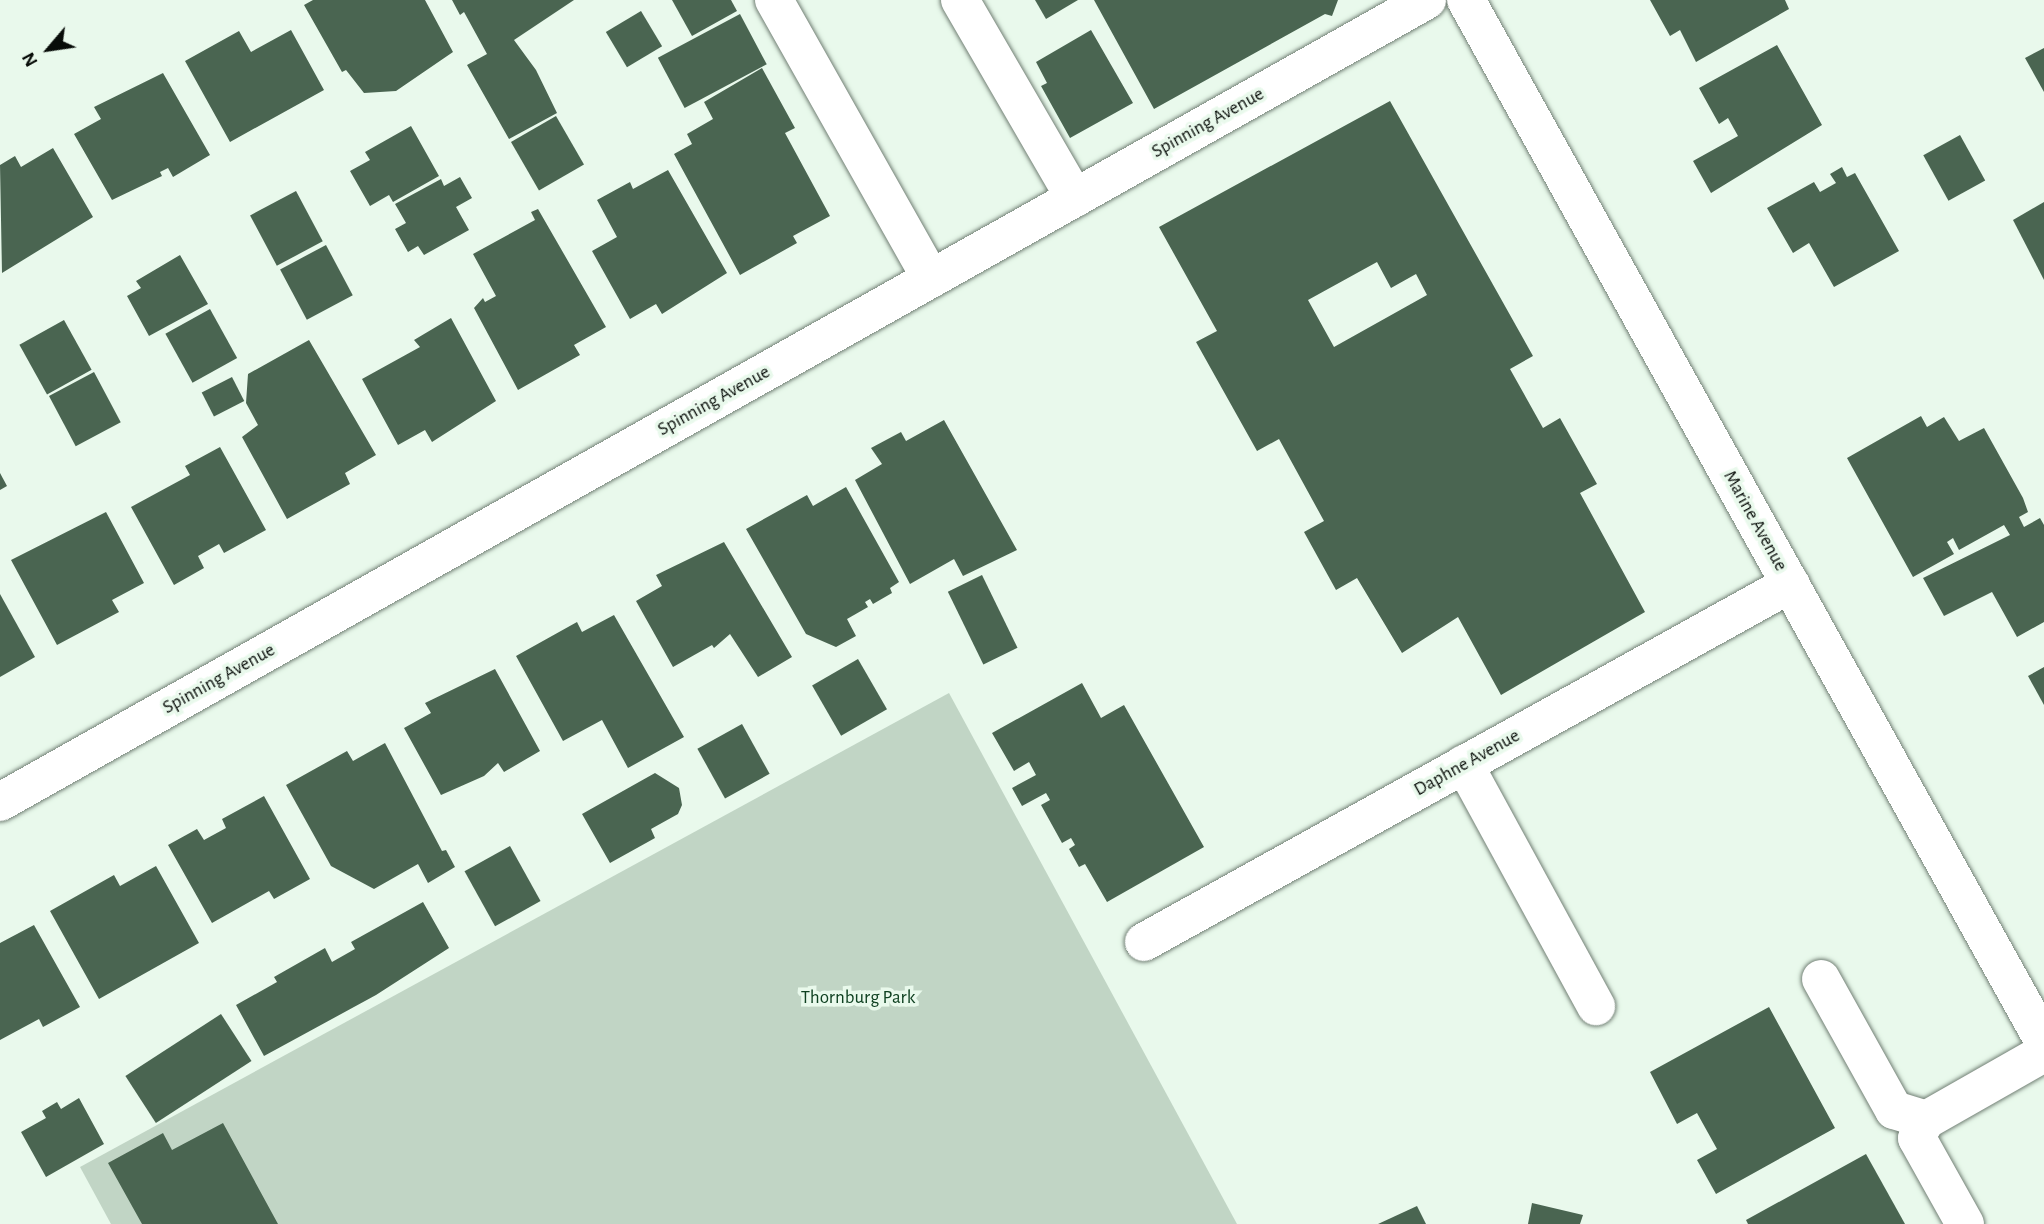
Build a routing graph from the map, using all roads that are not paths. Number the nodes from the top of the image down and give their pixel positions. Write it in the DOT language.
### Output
graph roads {
  1 [pos="774,0"];
  2 [pos="960,0"];
  3 [pos="1427,0"];
  4 [pos="1466,0"];
  5 [pos="1075,198"];
  6 [pos="931,279"];
  7 [pos="1790,584"];
  8 [pos="1464,764"];
  9 [pos="0,802"];
  10 [pos="1144,942"];
  11 [pos="1821,979"];
  12 [pos="1596,1006"];
  13 [pos="2044,1042"];
  14 [pos="2044,1053"];
  15 [pos="1926,1120"];
  16 [pos="1965,1224"];
  1 -- 6 [label="street"];
  2 -- 5 [label="street"];
  3 -- 5 [label="street, Spinning Avenue"];
  4 -- 7 [label="street, Marine Avenue"];
  5 -- 6 [label="street, Spinning Avenue"];
  6 -- 9 [label="street, Spinning Avenue"];
  7 -- 8 [label="street, Daphne Avenue"];
  7 -- 13 [label="street, Marine Avenue"];
  8 -- 10 [label="street, Daphne Avenue"];
  8 -- 12 [label="street"];
  11 -- 15 [label="street"];
  14 -- 15 [label="street"];
  15 -- 16 [label="street"];
}
